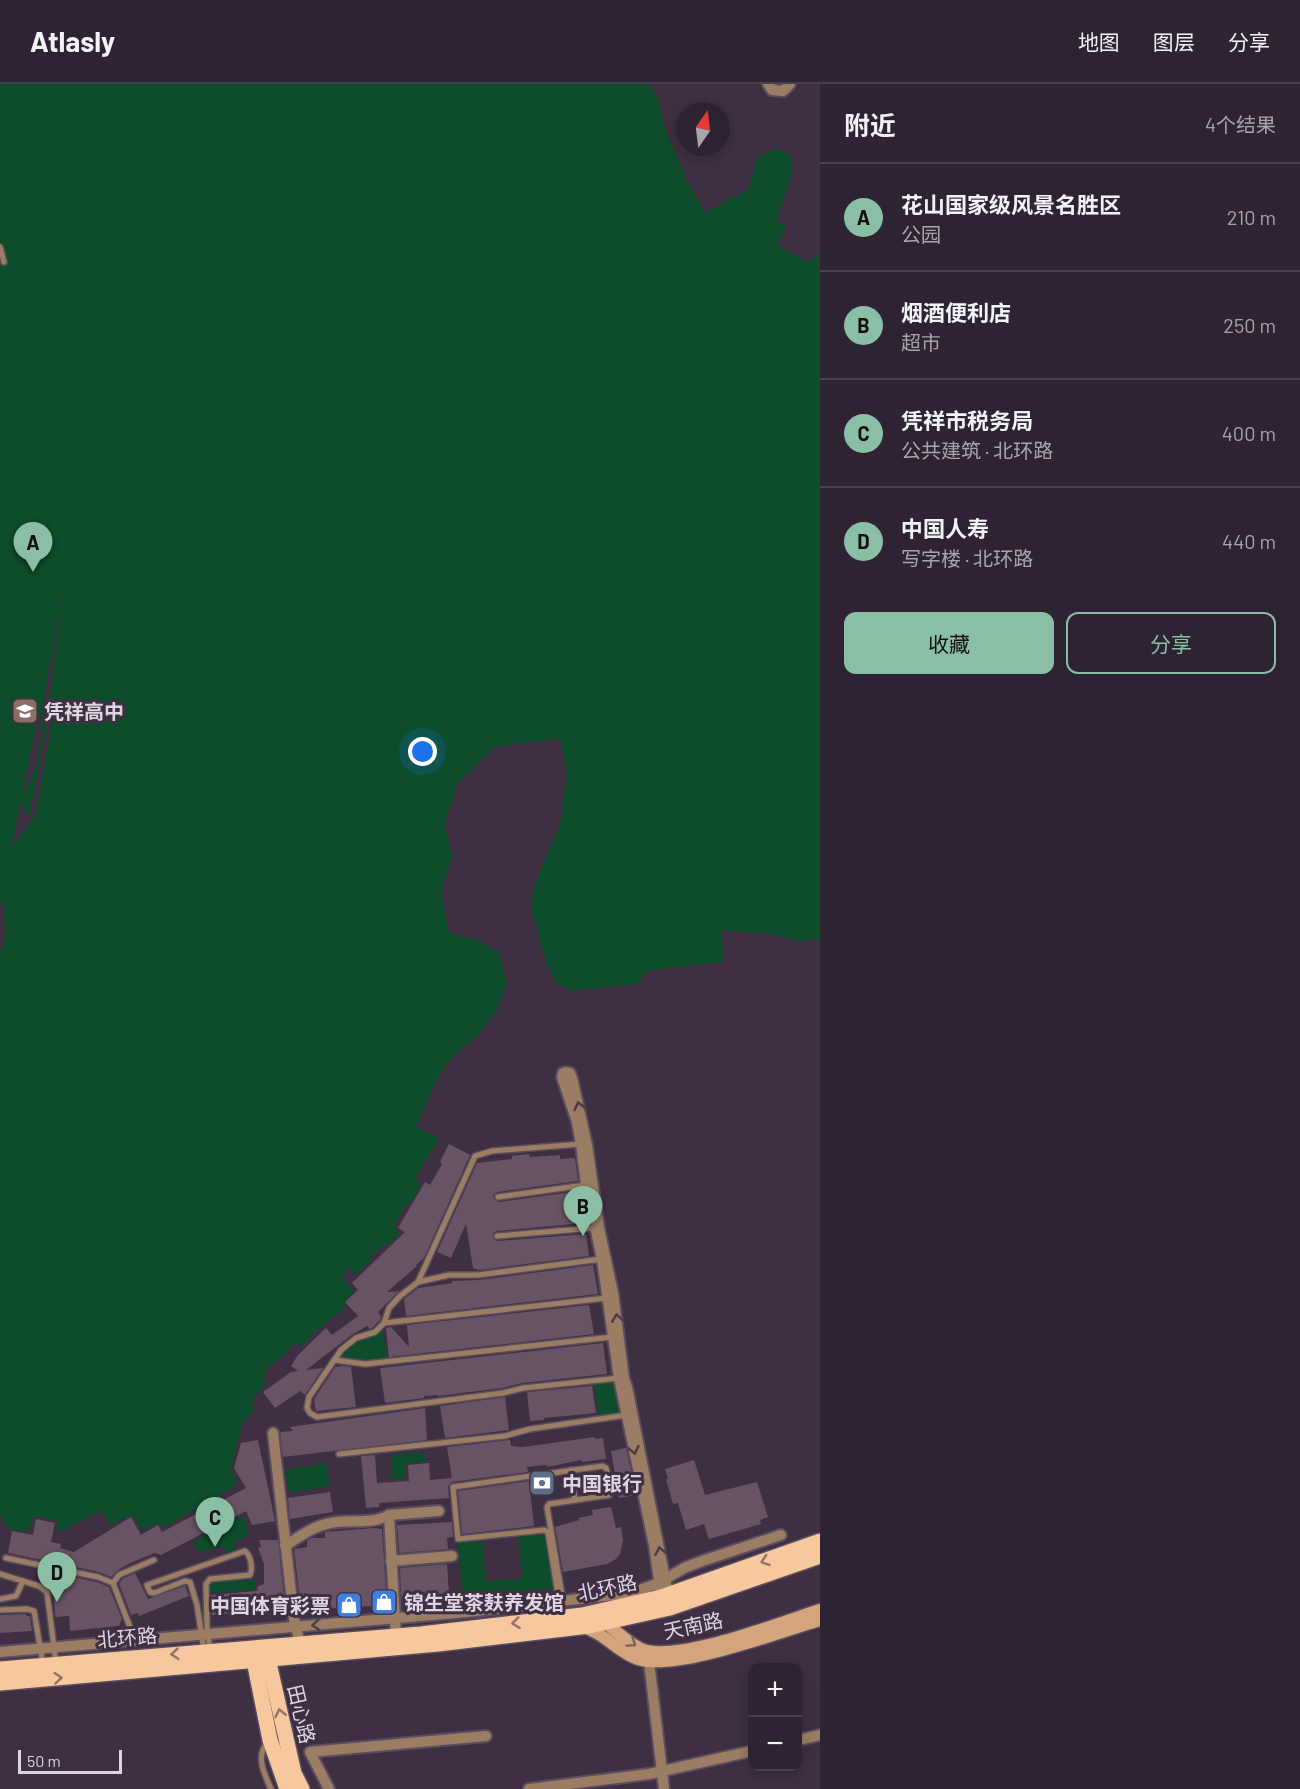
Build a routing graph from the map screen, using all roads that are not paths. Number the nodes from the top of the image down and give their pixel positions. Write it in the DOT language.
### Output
graph roads {
  1 [pos="768,84"];
  2 [pos="790,84"];
  3 [pos="0,247"];
  4 [pos="4,262"];
  5 [pos="581,1144"];
  6 [pos="586,1185"];
  7 [pos="498,1197"];
  8 [pos="594,1228"];
  9 [pos="497,1236"];
  10 [pos="602,1259"];
  11 [pos="418,1282"];
  12 [pos="607,1298"];
  13 [pos="384,1323"];
  14 [pos="613,1337"];
  15 [pos="334,1360"];
  16 [pos="619,1378"];
  17 [pos="627,1415"];
  18 [pos="273,1433"];
  19 [pos="339,1454"];
  20 [pos="571,1470"];
  21 [pos="575,1500"];
  22 [pos="439,1511"];
  23 [pos="389,1515"];
  24 [pos="781,1535"];
  25 [pos="820,1541"];
  26 [pos="285,1546"];
  27 [pos="452,1556"];
  28 [pos="820,1556"];
  29 [pos="6,1558"];
  30 [pos="154,1560"];
  31 [pos="391,1561"];
  32 [pos="0,1574"];
  33 [pos="23,1581"];
  34 [pos="113,1583"];
  35 [pos="664,1596"];
  36 [pos="0,1599"];
  37 [pos="561,1601"];
  38 [pos="0,1610"];
  39 [pos="820,1610"];
  40 [pos="467,1612"];
  41 [pos="394,1618"];
  42 [pos="820,1620"];
  43 [pos="583,1621"];
  44 [pos="354,1622"];
  45 [pos="606,1623"];
  46 [pos="295,1627"];
  47 [pos="479,1627"];
  48 [pos="205,1635"];
  49 [pos="396,1636"];
  50 [pos="368,1638"];
  51 [pos="135,1640"];
  52 [pos="300,1644"];
  53 [pos="54,1647"];
  54 [pos="40,1648"];
  55 [pos="0,1652"];
  56 [pos="207,1652"];
  57 [pos="260,1653"];
  58 [pos="649,1661"];
  59 [pos="50,1665"];
  60 [pos="0,1669"];
  61 [pos="0,1683"];
  62 [pos="820,1735"];
  63 [pos="486,1736"];
  64 [pos="802,1739"];
  65 [pos="270,1740"];
  66 [pos="289,1751"];
  67 [pos="310,1752"];
  68 [pos="748,1752"];
  69 [pos="661,1772"];
  70 [pos="271,1789"];
  71 [pos="287,1789"];
  72 [pos="302,1789"];
  73 [pos="329,1789"];
  74 [pos="529,1789"];
  75 [pos="664,1789"];
  1 -- 2 [label="street"];
  3 -- 4 [label="lane"];
  5 -- 6 [label="street"];
  5 -- 11 [label="lane"];
  35 -- 5 [label="street, one-way"];
  6 -- 7 [label="lane"];
  6 -- 8 [label="street"];
  8 -- 9 [label="lane"];
  8 -- 10 [label="street"];
  10 -- 11 [label="lane"];
  10 -- 12 [label="street"];
  11 -- 13 [label="lane"];
  12 -- 13 [label="lane"];
  12 -- 14 [label="street"];
  13 -- 15 [label="lane"];
  14 -- 15 [label="lane"];
  14 -- 16 [label="street"];
  15 -- 16 [label="lane"];
  16 -- 17 [label="street"];
  17 -- 19 [label="lane"];
  17 -- 35 [label="street, one-way"];
  18 -- 26 [label="street"];
  20 -- 21 [label="lane"];
  20 -- 21 [label="lane"];
  20 -- 37 [label="lane"];
  21 -- 37 [label="lane"];
  22 -- 23 [label="street"];
  23 -- 26 [label="street"];
  23 -- 31 [label="street"];
  24 -- 35 [label="street"];
  25 -- 35 [label="main road, 北环路, one-way"];
  26 -- 46 [label="street"];
  27 -- 31 [label="street"];
  28 -- 35 [label="main road, 北环路"];
  29 -- 34 [label="lane"];
  30 -- 34 [label="lane"];
  31 -- 41 [label="street"];
  32 -- 33 [label="lane"];
  33 -- 36 [label="lane"];
  33 -- 53 [label="lane"];
  34 -- 51 [label="lane"];
  35 -- 37 [label="street"];
  35 -- 43 [label="main road, 北环路"];
  35 -- 45 [label="main road, 北环路"];
  37 -- 40 [label="street"];
  38 -- 54 [label="lane"];
  45 -- 39 [label="main road, 天南路, one-way"];
  40 -- 41 [label="street"];
  40 -- 47 [label="street"];
  41 -- 44 [label="street"];
  41 -- 49 [label="street"];
  42 -- 58 [label="main road, 天南路"];
  43 -- 45 [label="main road, 北环路"];
  43 -- 47 [label="main road, 北环路, one-way"];
  43 -- 57 [label="main road, 北环路"];
  43 -- 58 [label="main road, 天南路"];
  44 -- 46 [label="street, one-way"];
  44 -- 50 [label="street"];
  46 -- 48 [label="street"];
  46 -- 52 [label="street"];
  47 -- 49 [label="main road, 北环路"];
  48 -- 48 [label="lane"];
  48 -- 51 [label="street"];
  48 -- 56 [label="lane"];
  49 -- 50 [label="main road, 北环路"];
  50 -- 52 [label="main road, 北环路"];
  51 -- 53 [label="street"];
  52 -- 57 [label="main road, 北环路"];
  53 -- 54 [label="street"];
  53 -- 59 [label="lane"];
  54 -- 55 [label="street"];
  54 -- 59 [label="lane"];
  56 -- 57 [label="main road, 北环路"];
  56 -- 59 [label="main road, 北环路, one-way"];
  61 -- 57 [label="main road, 北环路, one-way"];
  57 -- 65 [label="main road, 田心路"];
  66 -- 57 [label="main road, 田心路, one-way"];
  58 -- 69 [label="street"];
  59 -- 60 [label="main road, 北环路"];
  62 -- 64 [label="street"];
  63 -- 67 [label="street"];
  65 -- 70 [label="lane"];
  65 -- 71 [label="main road, 田心路"];
  66 -- 67 [label="street"];
  66 -- 72 [label="main road, 田心路"];
  67 -- 73 [label="street"];
  68 -- 69 [label="street"];
  69 -- 74 [label="street"];
  69 -- 75 [label="street"];
}
